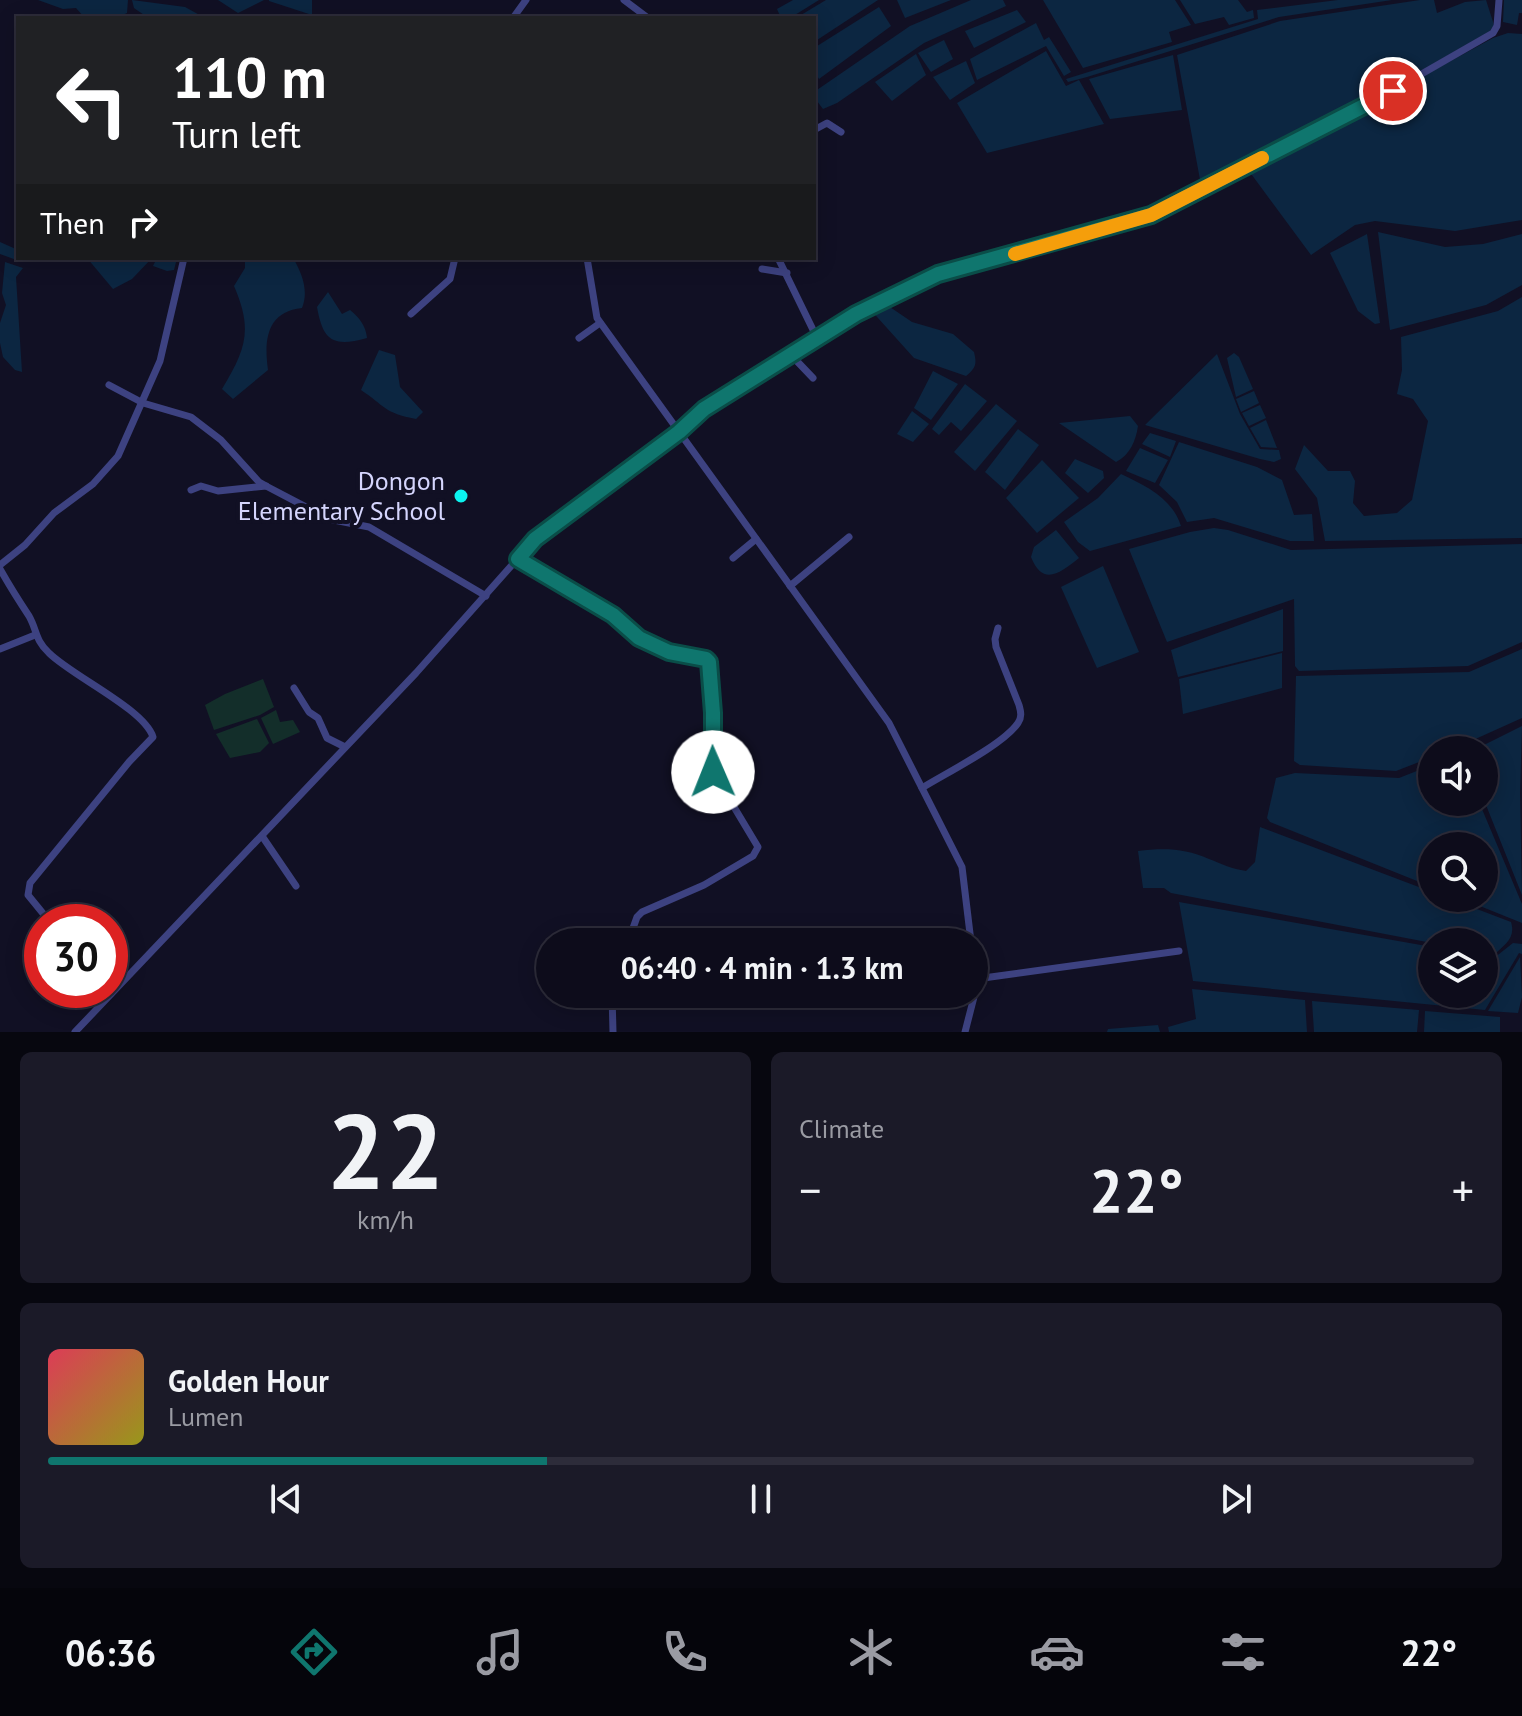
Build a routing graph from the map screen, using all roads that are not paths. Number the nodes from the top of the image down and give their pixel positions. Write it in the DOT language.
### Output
graph roads {
  1 [pos="624,0"];
  2 [pos="1499,0"];
  3 [pos="645,16"];
  4 [pos="816,129"];
  5 [pos="841,132"];
  6 [pos="184,260"];
  7 [pos="455,260"];
  8 [pos="587,260"];
  9 [pos="779,260"];
  10 [pos="762,269"];
  11 [pos="787,273"];
  12 [pos="411,314"];
  13 [pos="600,323"];
  14 [pos="579,338"];
  15 [pos="817,338"];
  16 [pos="792,356"];
  17 [pos="813,378"];
  18 [pos="109,385"];
  19 [pos="143,403"];
  20 [pos="679,432"];
  21 [pos="266,486"];
  22 [pos="191,490"];
  23 [pos="849,537"];
  24 [pos="756,539"];
  25 [pos="733,558"];
  26 [pos="518,559"];
  27 [pos="0,567"];
  28 [pos="790,586"];
  29 [pos="486,596"];
  30 [pos="998,628"];
  31 [pos="35,635"];
  32 [pos="0,649"];
  33 [pos="294,688"];
  34 [pos="345,747"];
  35 [pos="922,788"];
  36 [pos="262,836"];
  37 [pos="296,886"];
  38 [pos="35,904"];
  39 [pos="633,928"];
  40 [pos="969,928"];
  41 [pos="1179,951"];
  42 [pos="128,972"];
  43 [pos="988,977"];
  44 [pos="95,1008"];
  45 [pos="612,1008"];
  46 [pos="971,1008"];
  47 [pos="75,1032"];
  48 [pos="613,1032"];
  49 [pos="965,1032"];
  1 -- 3 [label="street"];
  2 -- 15 [label="street"];
  4 -- 5 [label="street"];
  6 -- 19 [label="street"];
  7 -- 12 [label="street"];
  8 -- 13 [label="street"];
  9 -- 11 [label="street"];
  10 -- 11 [label="street"];
  11 -- 15 [label="street"];
  13 -- 14 [label="street"];
  13 -- 20 [label="street"];
  15 -- 16 [label="street"];
  16 -- 17 [label="street"];
  16 -- 20 [label="street"];
  18 -- 19 [label="street"];
  19 -- 21 [label="street"];
  19 -- 27 [label="street"];
  20 -- 24 [label="street"];
  20 -- 26 [label="street"];
  21 -- 22 [label="street"];
  21 -- 29 [label="street"];
  23 -- 28 [label="street"];
  24 -- 25 [label="street"];
  24 -- 28 [label="street"];
  26 -- 29 [label="street"];
  26 -- 39 [label="street"];
  27 -- 31 [label="street"];
  28 -- 35 [label="street"];
  29 -- 34 [label="street"];
  30 -- 35 [label="street"];
  31 -- 32 [label="street"];
  31 -- 38 [label="street"];
  33 -- 34 [label="street"];
  34 -- 36 [label="street"];
  35 -- 40 [label="street"];
  36 -- 37 [label="street"];
  36 -- 42 [label="street"];
  41 -- 43 [label="street"];
  44 -- 47 [label="street"];
  45 -- 48 [label="street"];
  46 -- 49 [label="street"];
}
